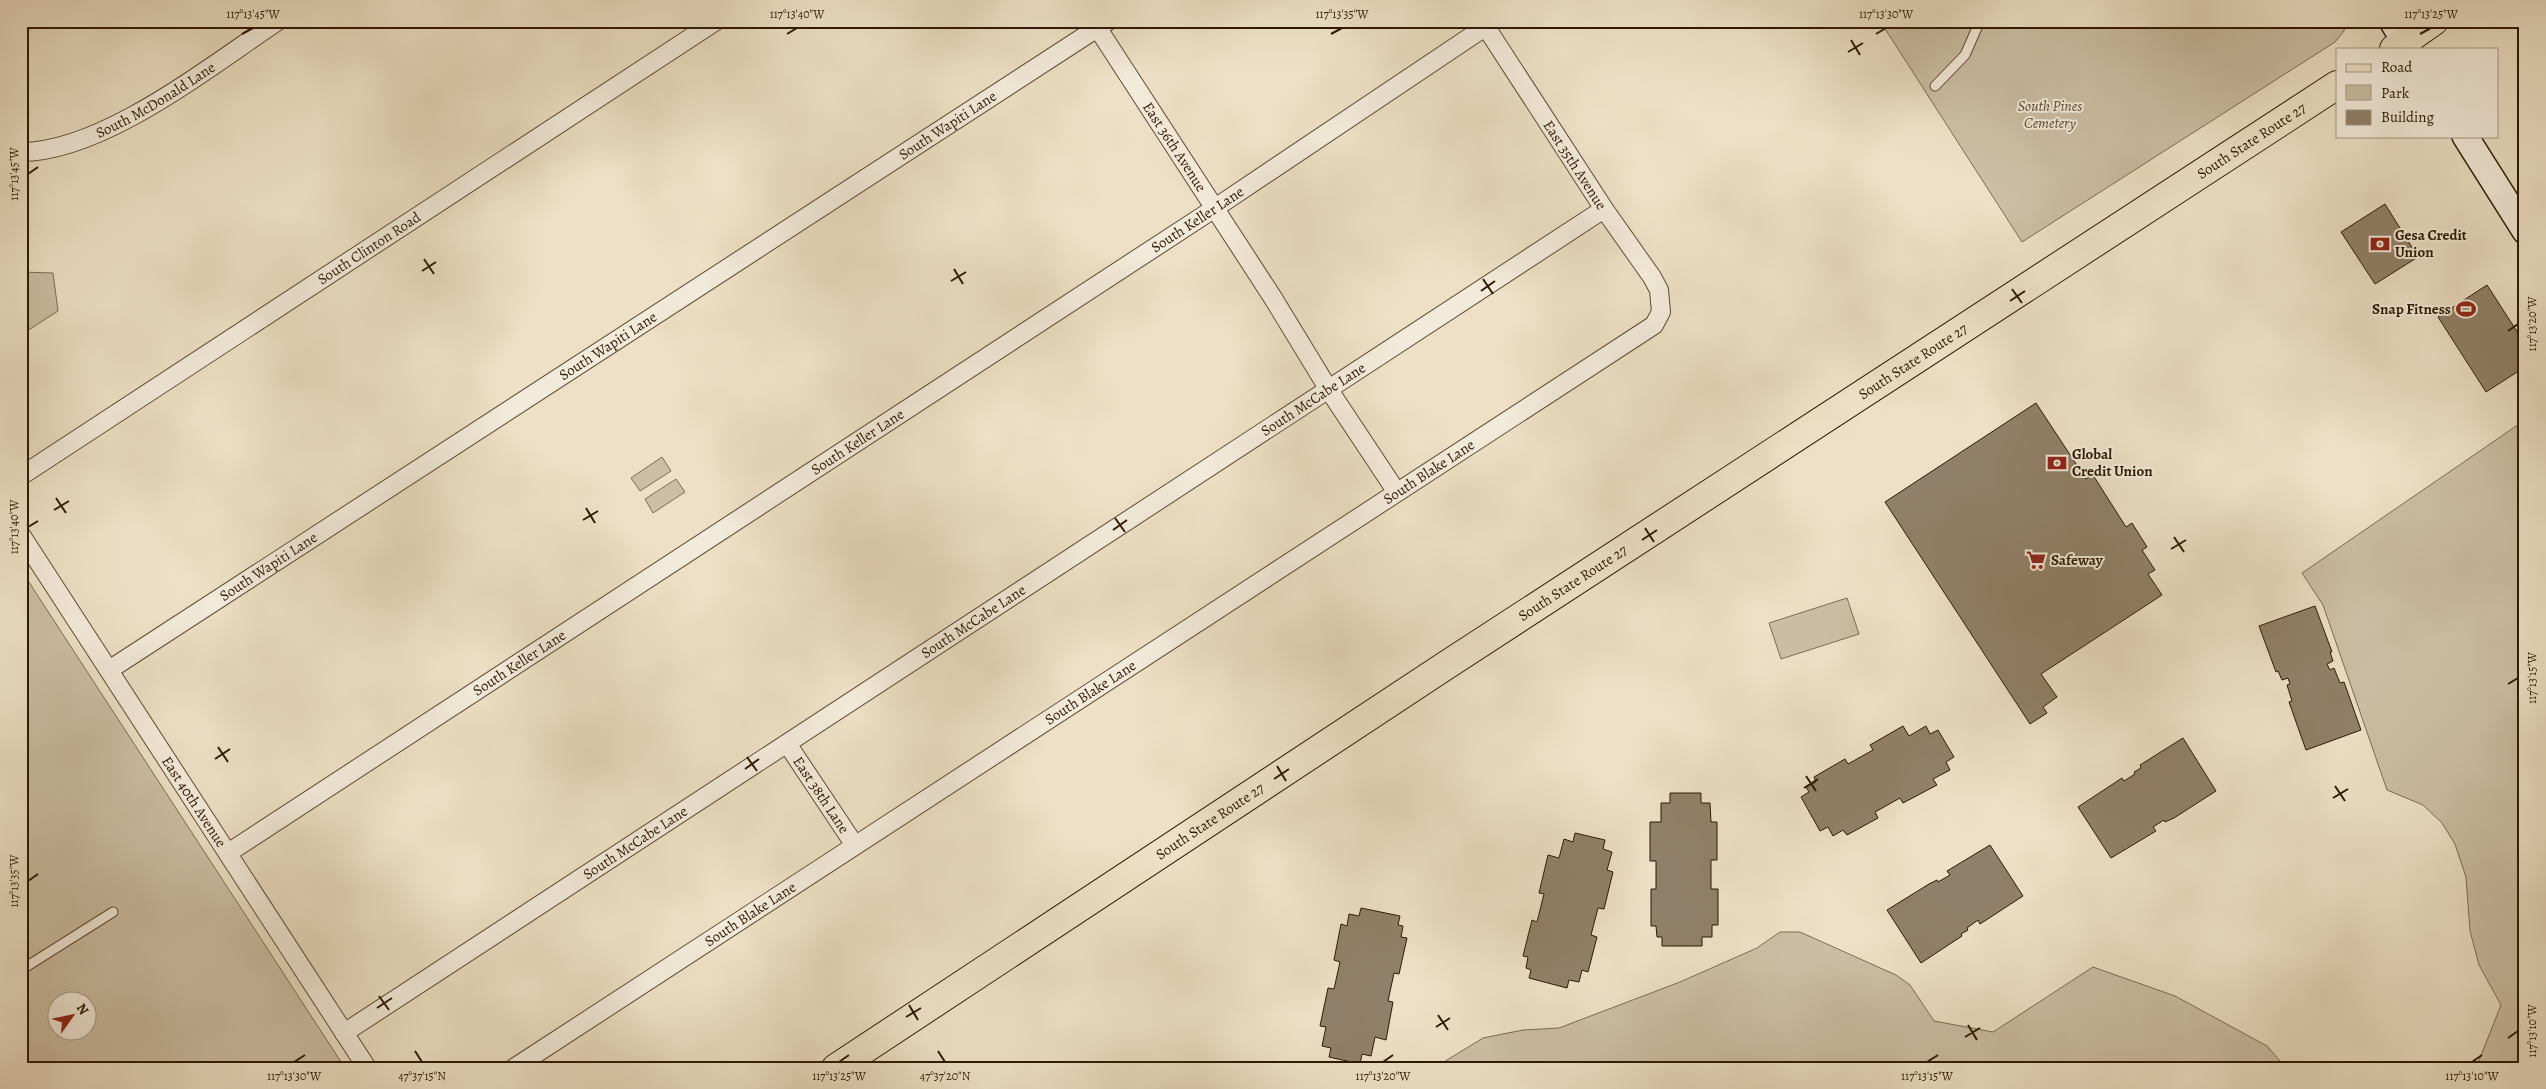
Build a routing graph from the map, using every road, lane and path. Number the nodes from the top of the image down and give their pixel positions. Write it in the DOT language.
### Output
graph roads {
  1 [pos="278,21"];
  2 [pos="716,21"];
  3 [pos="1980,21"];
  4 [pos="2434,21"];
  5 [pos="1099,24"];
  6 [pos="1484,24"];
  7 [pos="2400,40"];
  8 [pos="1935,86"];
  9 [pos="2336,86"];
  10 [pos="2466,138"];
  11 [pos="21,152"];
  12 [pos="1215,208"];
  13 [pos="1604,209"];
  14 [pos="2524,229"];
  15 [pos="1661,312"];
  16 [pos="1329,390"];
  17 [pos="21,476"];
  18 [pos="1396,491"];
  19 [pos="21,535"];
  20 [pos="109,670"];
  21 [pos="788,744"];
  22 [pos="854,844"];
  23 [pos="228,852"];
  24 [pos="113,912"];
  25 [pos="21,970"];
  26 [pos="344,1033"];
  27 [pos="367,1068"];
  28 [pos="514,1068"];
  29 [pos="836,1068"];
  1 -- 11 [label="street, South McDonald Lane"];
  2 -- 17 [label="street, South Clinton Road"];
  3 -- 8 [label="lane"];
  4 -- 7 [label="main road"];
  5 -- 12 [label="street, East 36th Avenue"];
  5 -- 20 [label="street, South Wapiti Lane"];
  6 -- 12 [label="street, South Keller Lane"];
  6 -- 13 [label="street, East 35th Avenue"];
  9 -- 29 [label="main road, South State Route 27"];
  10 -- 14 [label="main road"];
  12 -- 16 [label="street, East 36th Avenue"];
  12 -- 23 [label="street, South Keller Lane"];
  13 -- 15 [label="street, East 35th Avenue"];
  13 -- 16 [label="street, South McCabe Lane"];
  15 -- 18 [label="street, South Blake Lane"];
  16 -- 18 [label="street, East 36th Avenue"];
  16 -- 21 [label="street, South McCabe Lane"];
  18 -- 22 [label="street, South Blake Lane"];
  19 -- 20 [label="street, East 40th Avenue"];
  20 -- 23 [label="street, East 40th Avenue"];
  21 -- 22 [label="street, East 38th Lane"];
  21 -- 26 [label="street, South McCabe Lane"];
  22 -- 28 [label="street, South Blake Lane"];
  23 -- 26 [label="street, East 40th Avenue"];
  24 -- 25 [label="lane"];
  26 -- 27 [label="street, East 40th Avenue"];
}
